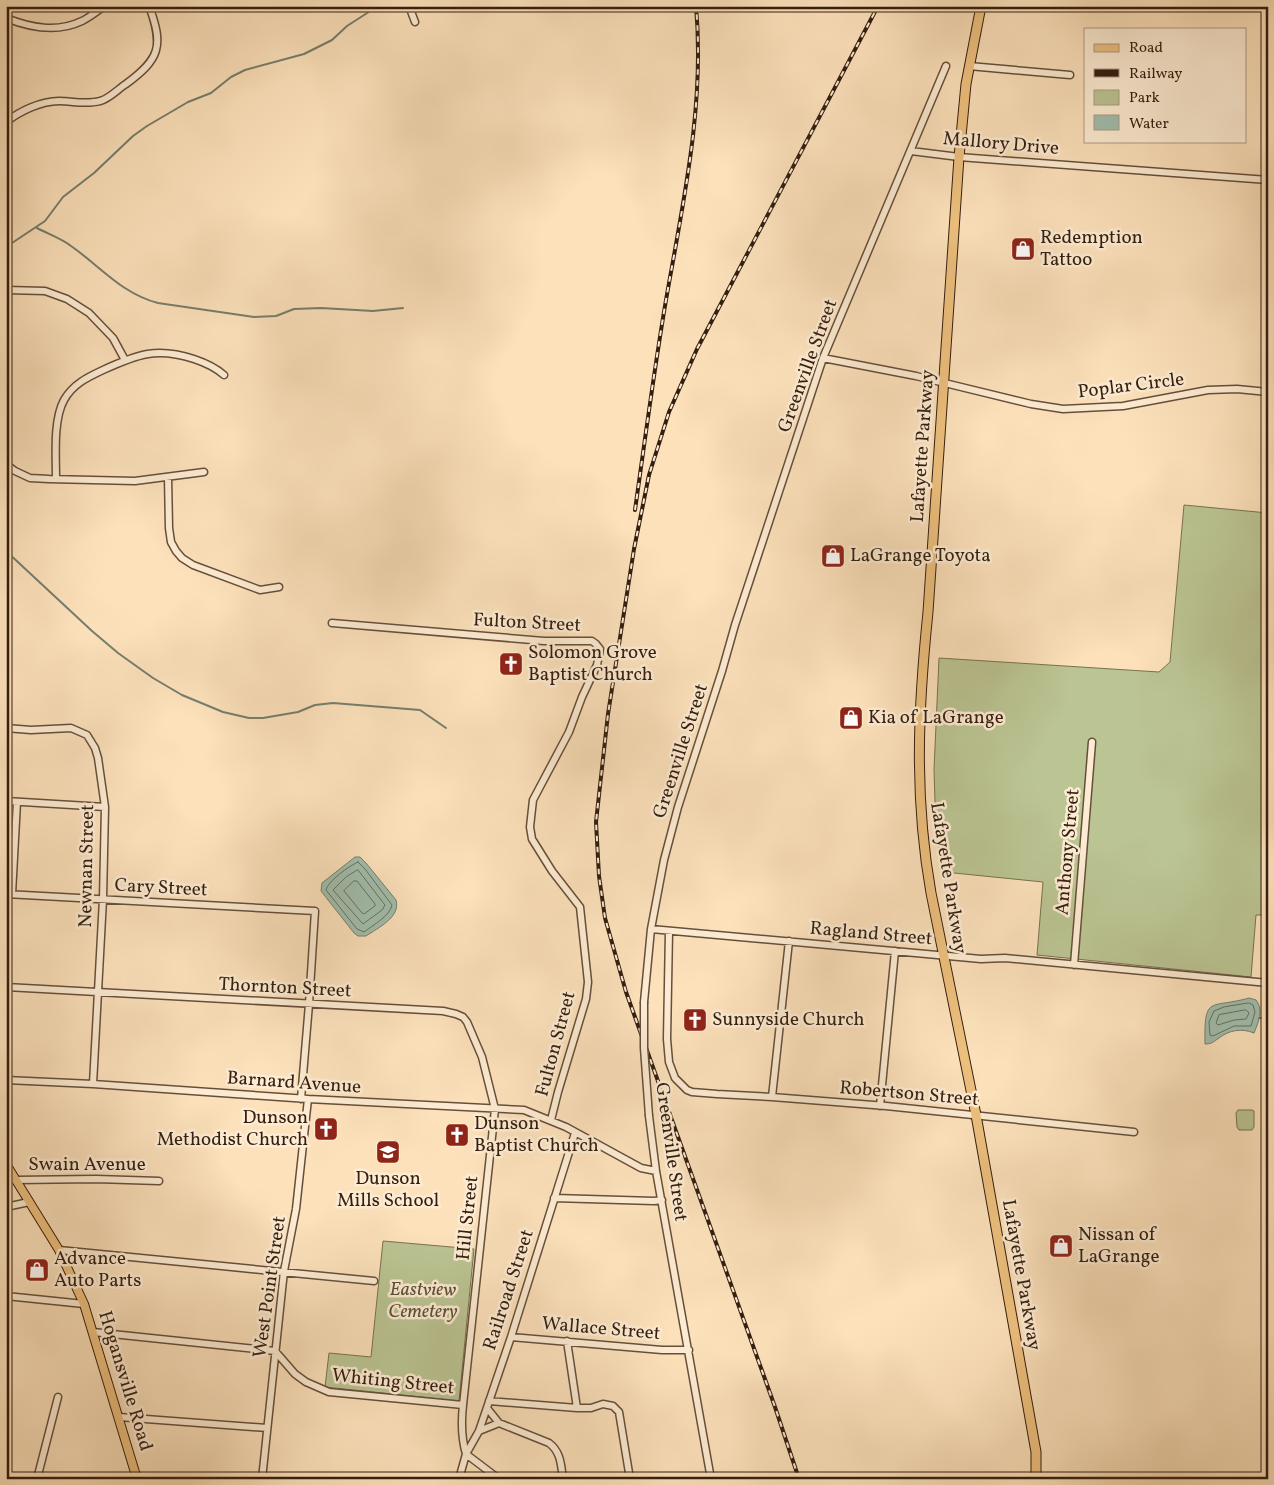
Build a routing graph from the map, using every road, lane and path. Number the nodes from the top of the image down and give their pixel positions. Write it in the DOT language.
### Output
graph roads {
  1 [pos="105,6"];
  2 [pos="149,6"];
  3 [pos="409,6"];
  4 [pos="982,6"];
  5 [pos="6,18"];
  6 [pos="415,22"];
  7 [pos="946,66"];
  8 [pos="969,66"];
  9 [pos="1070,75"];
  10 [pos="6,122"];
  11 [pos="911,151"];
  12 [pos="959,157"];
  13 [pos="1268,180"];
  14 [pos="6,290"];
  15 [pos="823,358"];
  16 [pos="125,360"];
  17 [pos="224,375"];
  18 [pos="944,383"];
  19 [pos="1268,392"];
  20 [pos="6,464"];
  21 [pos="204,472"];
  22 [pos="168,477"];
  23 [pos="56,479"];
  24 [pos="279,588"];
  25 [pos="332,623"];
  26 [pos="6,728"];
  27 [pos="1092,742"];
  28 [pos="6,801"];
  29 [pos="17,802"];
  30 [pos="105,807"];
  31 [pos="9,894"];
  32 [pos="103,899"];
  33 [pos="315,911"];
  34 [pos="651,929"];
  35 [pos="669,931"];
  36 [pos="789,941"];
  37 [pos="895,951"];
  38 [pos="943,955"];
  39 [pos="1074,964"];
  40 [pos="1268,983"];
  41 [pos="6,987"];
  42 [pos="97,992"];
  43 [pos="309,1004"];
  44 [pos="6,1080"];
  45 [pos="93,1084"];
  46 [pos="772,1097"];
  47 [pos="304,1099"];
  48 [pos="880,1106"];
  49 [pos="495,1109"];
  50 [pos="976,1115"];
  51 [pos="551,1120"];
  52 [pos="1134,1132"];
  53 [pos="575,1133"];
  54 [pos="6,1164"];
  55 [pos="656,1171"];
  56 [pos="16,1180"];
  57 [pos="158,1181"];
  58 [pos="554,1198"];
  59 [pos="662,1200"];
  60 [pos="30,1202"];
  61 [pos="6,1207"];
  62 [pos="59,1250"];
  63 [pos="284,1271"];
  64 [pos="374,1281"];
  65 [pos="6,1296"];
  66 [pos="84,1304"];
  67 [pos="93,1332"];
  68 [pos="511,1337"];
  69 [pos="568,1341"];
  70 [pos="688,1350"];
  71 [pos="275,1351"];
  72 [pos="58,1397"];
  73 [pos="463,1405"];
  74 [pos="488,1405"];
  75 [pos="576,1408"];
  76 [pos="118,1417"];
  77 [pos="499,1424"];
  78 [pos="267,1428"];
  79 [pos="478,1431"];
  80 [pos="466,1454"];
  81 [pos="37,1479"];
  82 [pos="137,1479"];
  83 [pos="262,1479"];
  84 [pos="459,1479"];
  85 [pos="499,1479"];
  86 [pos="563,1479"];
  87 [pos="630,1479"];
  88 [pos="711,1479"];
  89 [pos="1036,1479"];
  1 -- 5 [label="street"];
  2 -- 10 [label="street"];
  3 -- 6 [label="street"];
  4 -- 8 [label="highway, Lafayette Parkway"];
  7 -- 11 [label="street, Greenville Street"];
  8 -- 9 [label="street"];
  8 -- 12 [label="highway, Lafayette Parkway"];
  11 -- 12 [label="street, Mallory Drive"];
  11 -- 15 [label="street, Greenville Street"];
  12 -- 13 [label="street, Mallory Drive"];
  12 -- 18 [label="highway, Lafayette Parkway"];
  14 -- 16 [label="street"];
  15 -- 18 [label="street, Poplar Circle"];
  15 -- 34 [label="street, Greenville Street"];
  16 -- 17 [label="street"];
  16 -- 23 [label="street"];
  18 -- 19 [label="street, Poplar Circle"];
  18 -- 38 [label="highway, Lafayette Parkway"];
  20 -- 23 [label="street"];
  21 -- 22 [label="street"];
  22 -- 23 [label="street"];
  22 -- 24 [label="street"];
  25 -- 51 [label="street, Fulton Street"];
  26 -- 30 [label="street, Newnan Street"];
  27 -- 39 [label="street, Anthony Street"];
  28 -- 29 [label="street"];
  29 -- 30 [label="street"];
  29 -- 31 [label="street"];
  30 -- 32 [label="street, Newnan Street"];
  31 -- 32 [label="street, Cary Street"];
  32 -- 33 [label="street, Cary Street"];
  32 -- 42 [label="street, Newnan Street"];
  33 -- 43 [label="street, West Point Street"];
  34 -- 35 [label="street, Ragland Street"];
  34 -- 55 [label="street, Greenville Street, bridge"];
  35 -- 36 [label="street, Ragland Street"];
  35 -- 46 [label="street, Robertson Street"];
  36 -- 37 [label="street, Ragland Street"];
  36 -- 46 [label="street"];
  37 -- 38 [label="street, Ragland Street"];
  37 -- 48 [label="street"];
  38 -- 39 [label="street, Ragland Street"];
  38 -- 50 [label="highway, Lafayette Parkway"];
  39 -- 40 [label="street, Ragland Street"];
  41 -- 42 [label="street, Thornton Street"];
  42 -- 43 [label="street, Thornton Street"];
  42 -- 45 [label="street, Newnan Street"];
  43 -- 47 [label="street, West Point Street"];
  43 -- 49 [label="street, Thornton Street"];
  44 -- 45 [label="street, Barnard Avenue"];
  45 -- 47 [label="street, Barnard Avenue"];
  46 -- 48 [label="street, Robertson Street"];
  47 -- 49 [label="street, Barnard Avenue"];
  47 -- 63 [label="street, West Point Street"];
  48 -- 50 [label="street, Robertson Street"];
  49 -- 51 [label="street, Barnard Avenue"];
  49 -- 73 [label="street, Hill Street"];
  50 -- 52 [label="street, Robertson Street"];
  50 -- 89 [label="highway, Lafayette Parkway"];
  51 -- 53 [label="street, Barnard Avenue"];
  53 -- 55 [label="street, Barnard Avenue"];
  53 -- 58 [label="street, Railroad Street"];
  54 -- 56 [label="main road, Hogansville Road"];
  55 -- 59 [label="street, Greenville Street"];
  56 -- 57 [label="street, Swain Avenue"];
  56 -- 60 [label="main road, Hogansville Road"];
  58 -- 59 [label="street"];
  58 -- 68 [label="street, Railroad Street"];
  59 -- 70 [label="street, Greenville Street"];
  60 -- 61 [label="street"];
  60 -- 62 [label="main road, Hogansville Road"];
  62 -- 63 [label="street"];
  62 -- 66 [label="main road, Hogansville Road"];
  63 -- 64 [label="street"];
  63 -- 71 [label="street, West Point Street"];
  65 -- 66 [label="street"];
  66 -- 67 [label="main road, Hogansville Road"];
  67 -- 71 [label="street"];
  67 -- 76 [label="main road, Hogansville Road"];
  68 -- 69 [label="street, Wallace Street"];
  68 -- 74 [label="street, Railroad Street"];
  69 -- 70 [label="street, Wallace Street"];
  69 -- 75 [label="street"];
  70 -- 88 [label="street, Greenville Street"];
  71 -- 73 [label="street, Whiting Street"];
  71 -- 78 [label="street, West Point Street"];
  72 -- 81 [label="street"];
  73 -- 80 [label="street, Hill Street"];
  74 -- 75 [label="street"];
  74 -- 77 [label="street"];
  74 -- 79 [label="street, Railroad Street"];
  75 -- 87 [label="street"];
  76 -- 78 [label="street"];
  76 -- 82 [label="main road, Hogansville Road"];
  77 -- 79 [label="street"];
  77 -- 86 [label="street"];
  78 -- 83 [label="street, West Point Street"];
  79 -- 80 [label="street, Railroad Street"];
  80 -- 84 [label="street, Hill Street"];
  80 -- 85 [label="street"];
}
